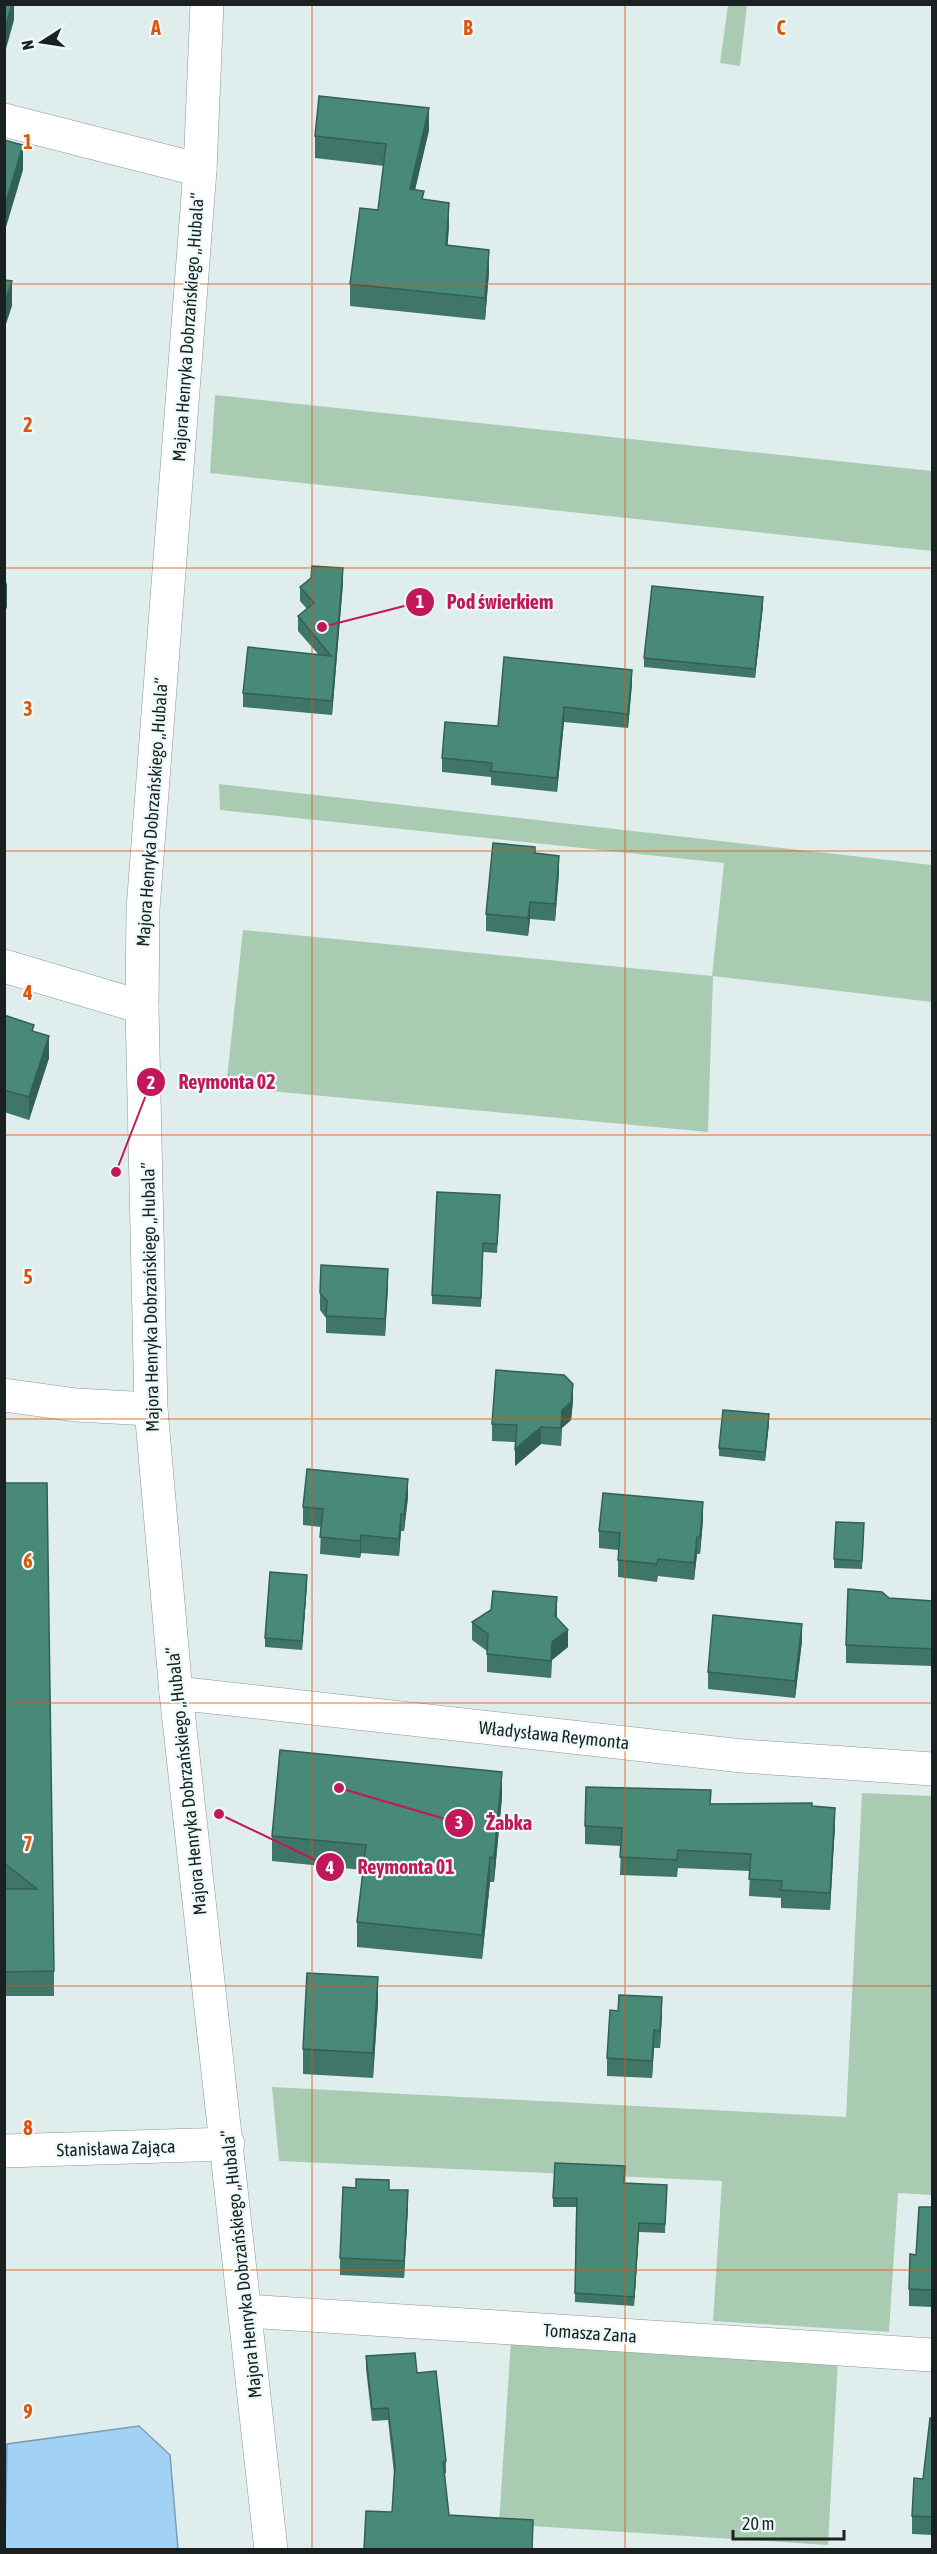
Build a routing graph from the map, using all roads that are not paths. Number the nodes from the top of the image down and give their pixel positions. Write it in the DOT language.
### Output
graph roads {
  1 [pos="207,4"];
  2 [pos="4,120"];
  3 [pos="200,170"];
  4 [pos="4,966"];
  5 [pos="142,1007"];
  6 [pos="4,1395"];
  7 [pos="151,1409"];
  8 [pos="176,1692"];
  9 [pos="933,1769"];
  10 [pos="228,2144"];
  11 [pos="4,2151"];
  12 [pos="247,2311"];
  13 [pos="933,2355"];
  14 [pos="271,2550"];
  1 -- 3 [label="street, Majora Henryka Dobrzańskiego „Hubala”"];
  2 -- 3 [label="street"];
  3 -- 5 [label="street, Majora Henryka Dobrzańskiego „Hubala”"];
  4 -- 5 [label="street"];
  5 -- 7 [label="street, Majora Henryka Dobrzańskiego „Hubala”"];
  6 -- 7 [label="street"];
  7 -- 8 [label="street, Majora Henryka Dobrzańskiego „Hubala”"];
  8 -- 9 [label="street, Władysława Reymonta"];
  8 -- 10 [label="street, Majora Henryka Dobrzańskiego „Hubala”"];
  10 -- 11 [label="street, Stanisława Zająca"];
  10 -- 12 [label="street, Majora Henryka Dobrzańskiego „Hubala”"];
  12 -- 13 [label="street, Tomasza Zana"];
  12 -- 14 [label="street, Majora Henryka Dobrzańskiego „Hubala”"];
}
